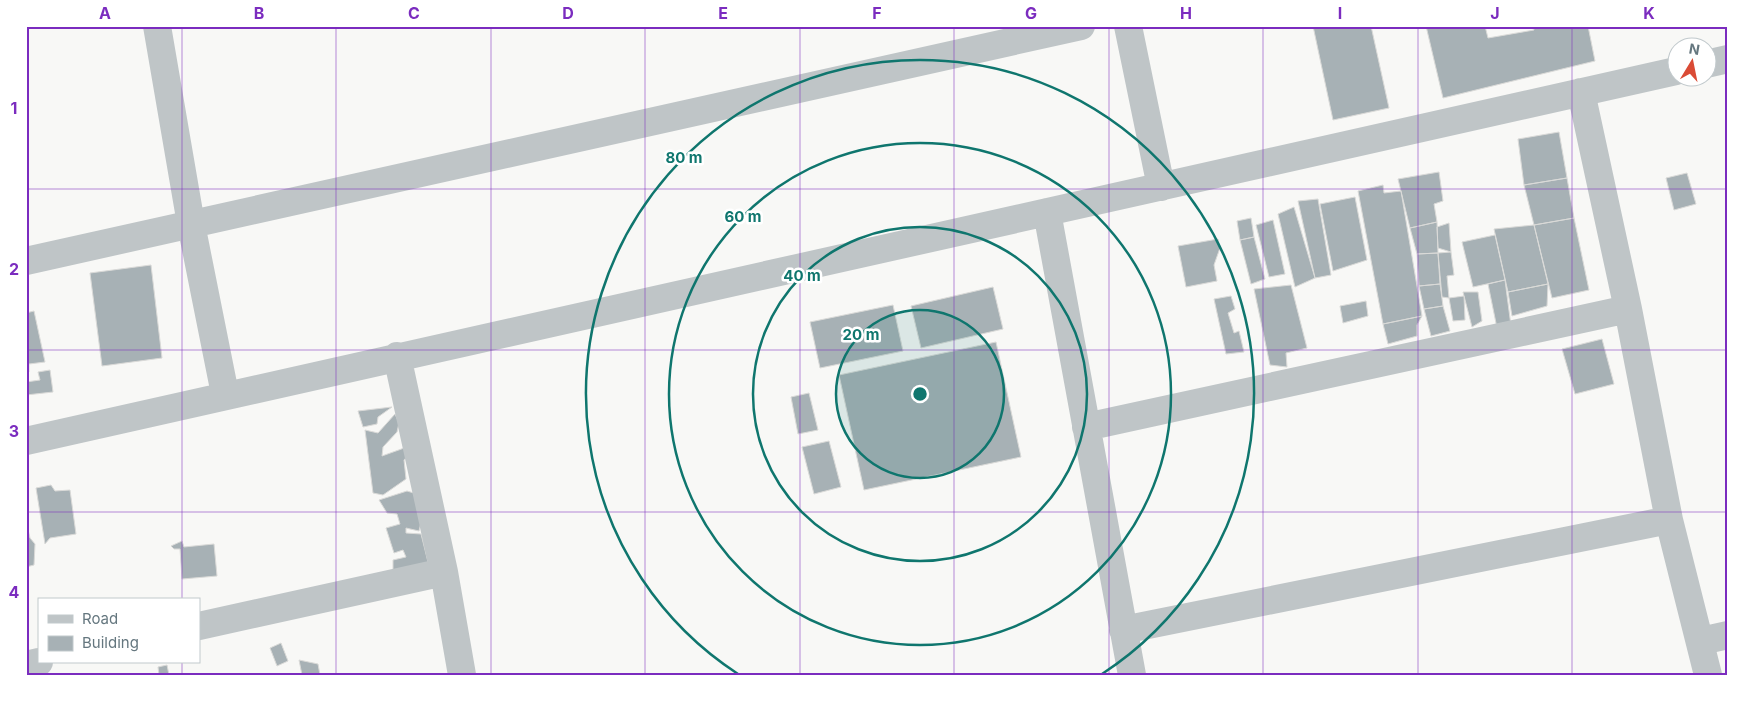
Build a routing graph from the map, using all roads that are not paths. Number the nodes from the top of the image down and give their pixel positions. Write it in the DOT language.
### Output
graph roads {
  1 [pos="157,26"];
  2 [pos="1081,26"];
  3 [pos="1128,26"];
  4 [pos="1666,73"];
  5 [pos="1581,92"];
  6 [pos="1161,187"];
  7 [pos="1047,212"];
  8 [pos="191,224"];
  9 [pos="26,261"];
  10 [pos="1628,309"];
  11 [pos="397,356"];
  12 [pos="225,394"];
  13 [pos="1086,427"];
  14 [pos="26,441"];
  15 [pos="1668,520"];
  16 [pos="444,572"];
  17 [pos="200,626"];
  18 [pos="1123,630"];
  19 [pos="1728,635"];
  20 [pos="1700,641"];
  21 [pos="462,675"];
  22 [pos="1132,675"];
  23 [pos="1708,675"];
  1 -- 8 [label="street"];
  2 -- 8 [label="street"];
  3 -- 6 [label="street"];
  4 -- 5 [label="street"];
  5 -- 6 [label="street"];
  5 -- 10 [label="street"];
  6 -- 7 [label="street"];
  7 -- 11 [label="street"];
  7 -- 13 [label="street"];
  8 -- 9 [label="street"];
  8 -- 12 [label="street"];
  10 -- 13 [label="street"];
  10 -- 15 [label="street"];
  11 -- 12 [label="street"];
  11 -- 16 [label="street"];
  12 -- 14 [label="street"];
  13 -- 18 [label="street"];
  15 -- 18 [label="street"];
  15 -- 20 [label="street"];
  16 -- 17 [label="street"];
  16 -- 21 [label="street"];
  18 -- 22 [label="street"];
  19 -- 20 [label="street"];
  20 -- 23 [label="street"];
}
